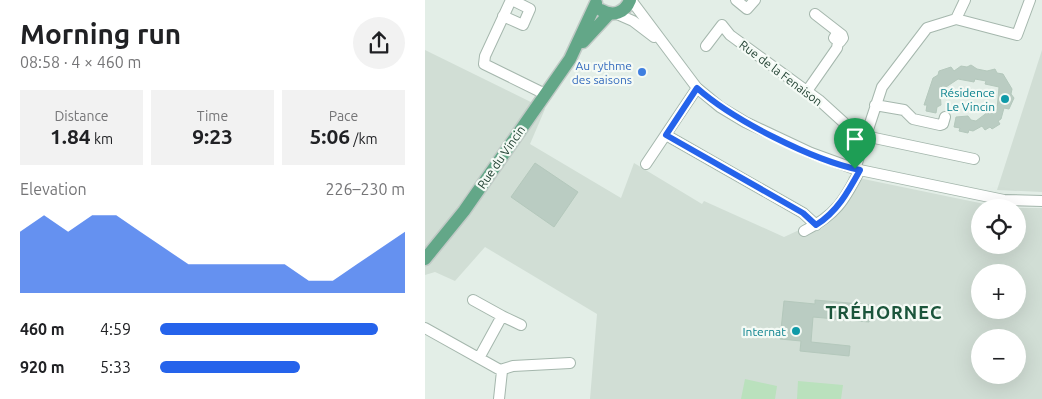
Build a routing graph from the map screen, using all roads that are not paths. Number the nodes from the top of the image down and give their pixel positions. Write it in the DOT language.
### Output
graph roads {
  1 [pos="511,0"];
  2 [pos="630,0"];
  3 [pos="735,0"];
  4 [pos="755,0"];
  5 [pos="965,0"];
  6 [pos="1030,0"];
  7 [pos="595,2"];
  8 [pos="613,14"];
  9 [pos="815,14"];
  10 [pos="503,16"];
  11 [pos="956,19"];
  12 [pos="706,46"];
  13 [pos="666,50"];
  14 [pos="574,51"];
  15 [pos="697,88"];
  16 [pos="807,91"];
  17 [pos="545,94"];
  18 [pos="875,105"];
  19 [pos="945,117"];
  20 [pos="666,135"];
  21 [pos="865,136"];
  22 [pos="974,159"];
  23 [pos="646,164"];
  24 [pos="857,170"];
  25 [pos="1042,201"];
  26 [pos="816,225"];
  27 [pos="804,231"];
  28 [pos="425,260"];
  29 [pos="473,300"];
  30 [pos="502,316"];
  31 [pos="521,325"];
  32 [pos="425,328"];
  33 [pos="479,358"];
  34 [pos="571,363"];
  35 [pos="500,370"];
  36 [pos="499,399"];
  1 -- 10 [label="street"];
  1 -- 10 [label="street"];
  2 -- 8 [label="main road, Rue du Vincin"];
  2 -- 13 [label="street"];
  3 -- 4 [label="street"];
  5 -- 11 [label="street"];
  6 -- 11 [label="street"];
  7 -- 8 [label="main road"];
  7 -- 14 [label="main road, Rue du Vincin"];
  8 -- 13 [label="street"];
  8 -- 14 [label="main road, Rue du Vincin"];
  9 -- 16 [label="street"];
  10 -- 17 [label="street"];
  11 -- 18 [label="street"];
  12 -- 16 [label="street, Rue de la Fenaison"];
  13 -- 15 [label="street"];
  14 -- 17 [label="main road, Rue du Vincin"];
  15 -- 20 [label="street"];
  15 -- 24 [label="street"];
  16 -- 21 [label="street, Rue de la Fenaison"];
  17 -- 28 [label="main road, Rue du Vincin"];
  18 -- 19 [label="street"];
  18 -- 21 [label="street"];
  20 -- 23 [label="street"];
  20 -- 26 [label="street"];
  21 -- 22 [label="street, Rue de la Fenaison"];
  21 -- 24 [label="street"];
  24 -- 25 [label="street"];
  24 -- 26 [label="street"];
  26 -- 27 [label="street"];
  29 -- 30 [label="street"];
  30 -- 31 [label="street"];
  30 -- 33 [label="street"];
  32 -- 33 [label="street"];
  33 -- 35 [label="street"];
  34 -- 35 [label="street"];
  35 -- 36 [label="street"];
}
